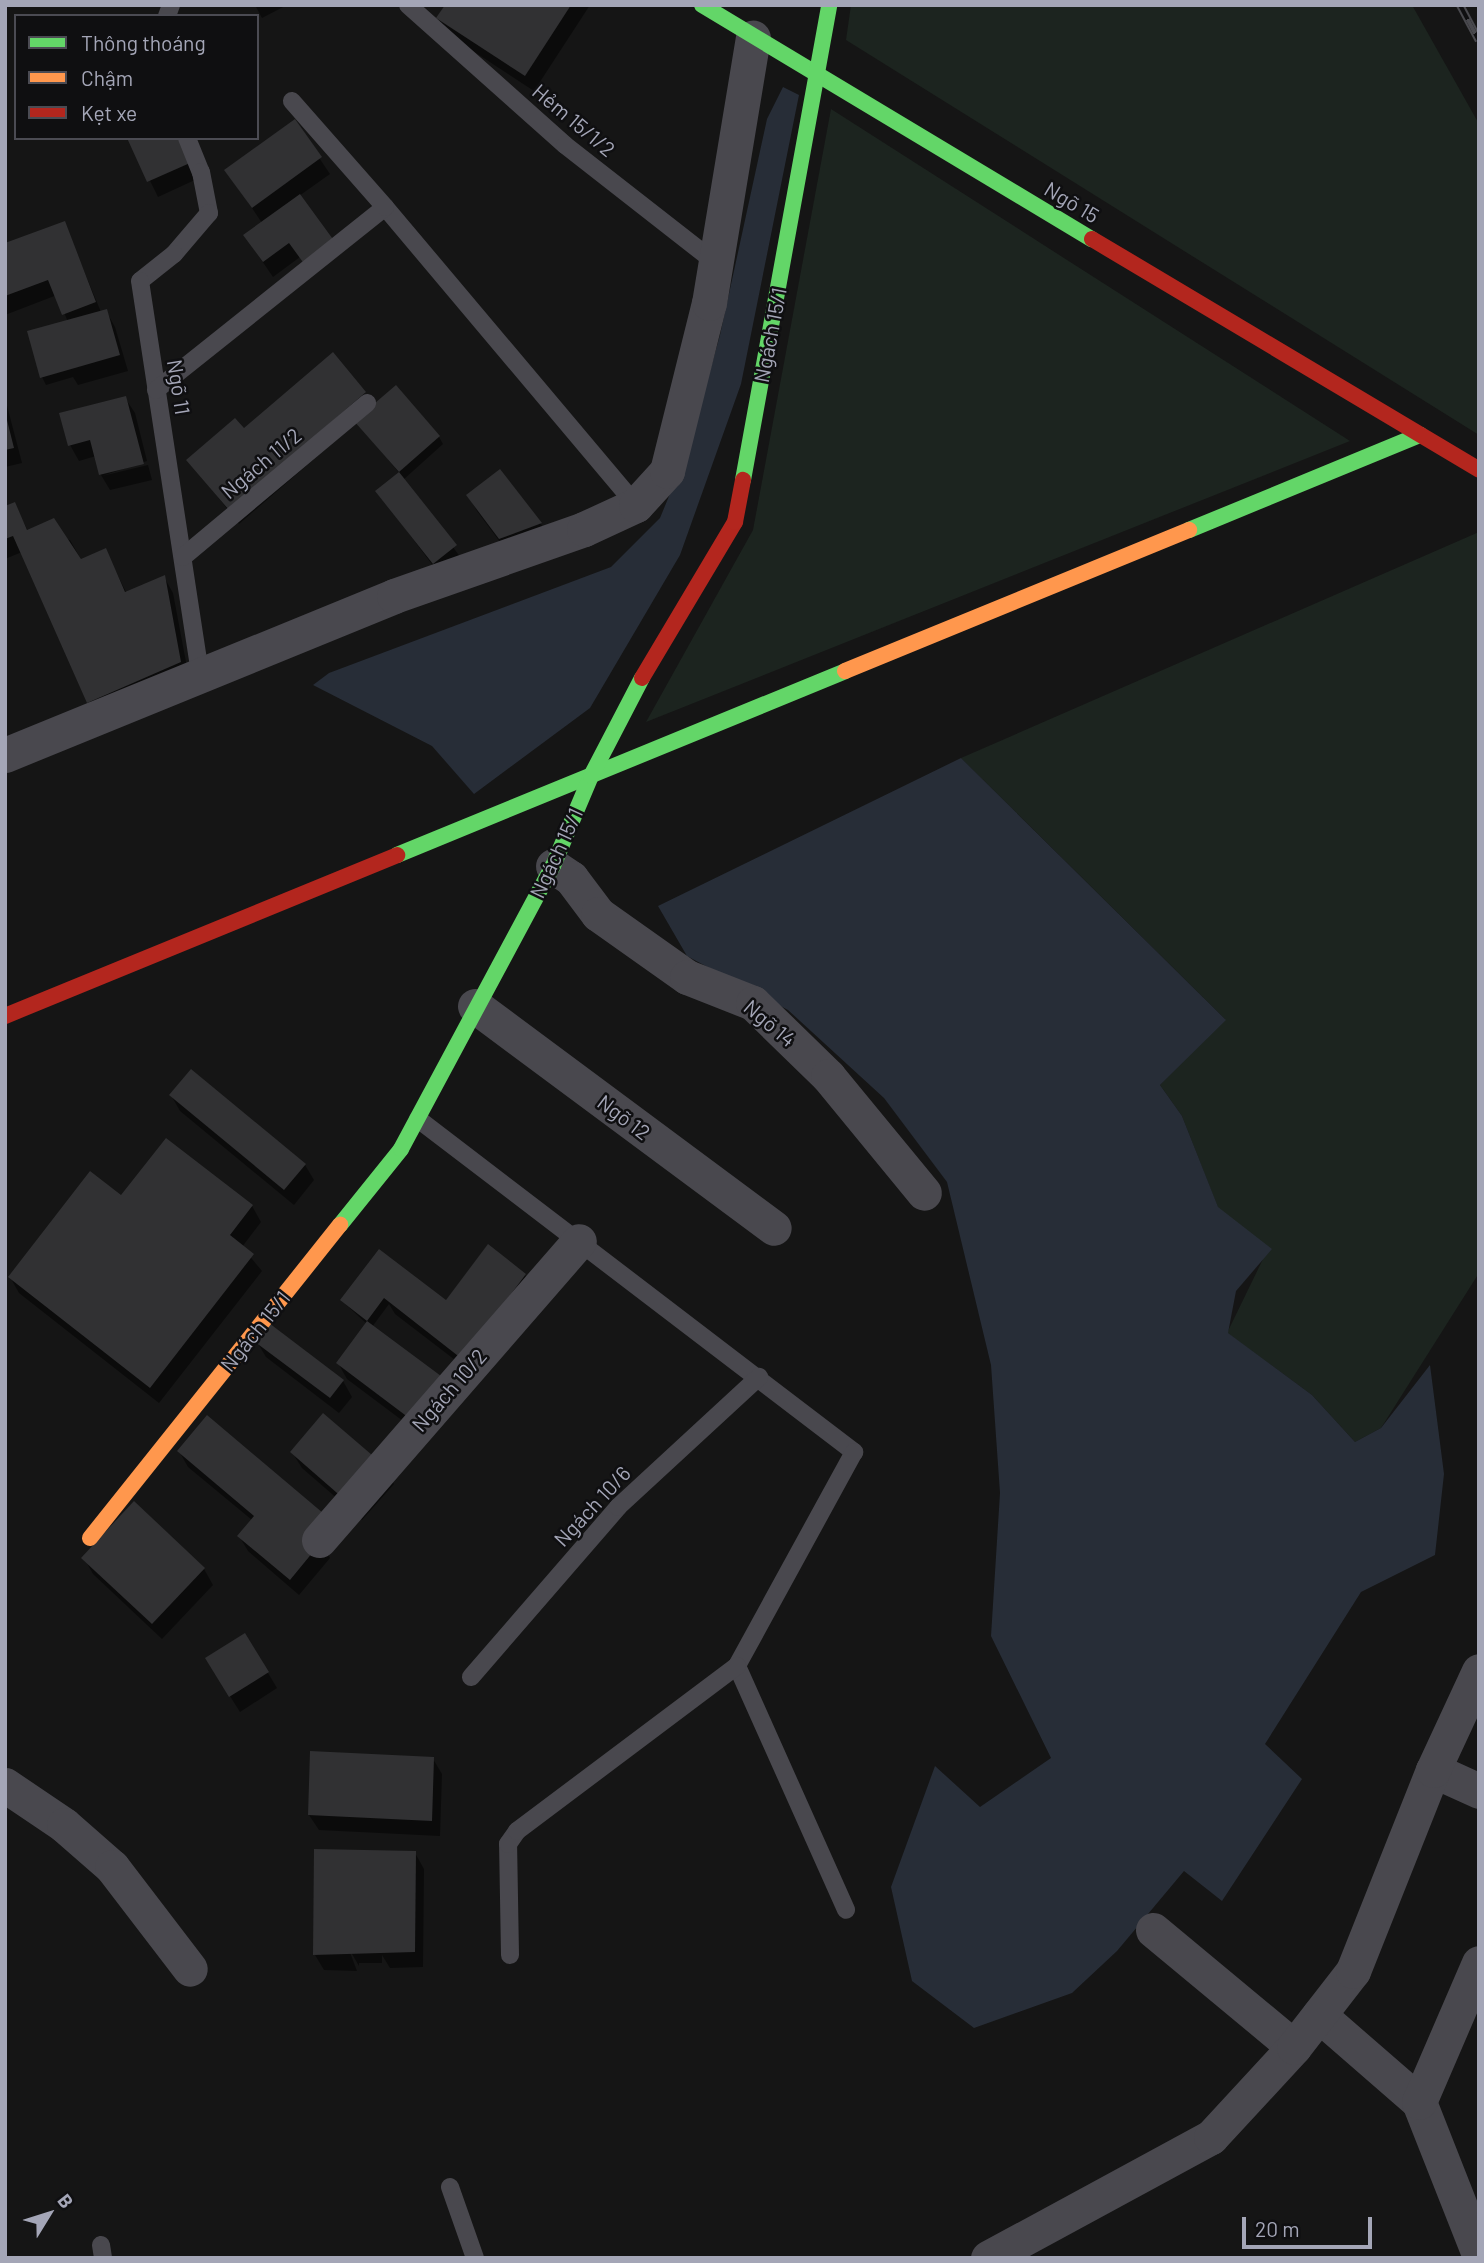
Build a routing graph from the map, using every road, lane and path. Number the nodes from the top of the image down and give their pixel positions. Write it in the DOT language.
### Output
graph roads {
  1 [pos="408,5"];
  2 [pos="702,5"];
  3 [pos="829,5"];
  4 [pos="753,38"];
  5 [pos="819,75"];
  6 [pos="292,101"];
  7 [pos="188,140"];
  8 [pos="385,207"];
  9 [pos="716,263"];
  10 [pos="156,390"];
  11 [pos="367,403"];
  12 [pos="1420,435"];
  13 [pos="1479,470"];
  14 [pos="636,505"];
  15 [pos="183,558"];
  16 [pos="200,674"];
  17 [pos="5,755"];
  18 [pos="591,776"];
  19 [pos="553,866"];
  20 [pos="475,1006"];
  21 [pos="5,1016"];
  22 [pos="418,1119"];
  23 [pos="924,1193"];
  24 [pos="774,1228"];
  25 [pos="579,1241"];
  26 [pos="759,1377"];
  27 [pos="90,1538"];
  28 [pos="319,1539"];
  29 [pos="737,1666"];
  30 [pos="1479,1671"];
  31 [pos="471,1677"];
  32 [pos="1433,1770"];
  33 [pos="5,1785"];
  34 [pos="1479,1791"];
  35 [pos="846,1910"];
  36 [pos="1153,1930"];
  37 [pos="510,1955"];
  38 [pos="1479,1963"];
  39 [pos="190,1969"];
  40 [pos="1319,2015"];
  41 [pos="1294,2046"];
  42 [pos="1419,2102"];
  43 [pos="450,2186"];
  44 [pos="1479,2254"];
  45 [pos="475,2258"];
  46 [pos="988,2258"];
  1 -- 9 [label="lane, Hẻm 15/1/2"];
  2 -- 4 [label="street, Ngõ 15"];
  3 -- 5 [label="street, Ngách 15/1"];
  4 -- 5 [label="street, Ngõ 15"];
  4 -- 9 [label="street"];
  5 -- 12 [label="street, Ngõ 15"];
  5 -- 18 [label="street, Ngách 15/1"];
  6 -- 8 [label="lane"];
  7 -- 10 [label="lane, Ngõ 11"];
  8 -- 10 [label="lane"];
  8 -- 14 [label="lane"];
  9 -- 14 [label="street"];
  10 -- 15 [label="lane, Ngõ 11"];
  11 -- 15 [label="lane, Ngách 11/2"];
  12 -- 13 [label="street, Ngõ 15"];
  12 -- 18 [label="street"];
  14 -- 16 [label="street"];
  15 -- 16 [label="lane, Ngõ 11"];
  16 -- 17 [label="street"];
  18 -- 19 [label="street, Ngách 15/1"];
  18 -- 21 [label="street"];
  19 -- 20 [label="street, Ngách 15/1"];
  19 -- 23 [label="street, Ngõ 14"];
  20 -- 22 [label="street, Ngách 15/1"];
  20 -- 24 [label="street, Ngõ 12"];
  22 -- 25 [label="lane"];
  22 -- 27 [label="street, Ngách 15/1"];
  25 -- 26 [label="lane"];
  25 -- 28 [label="street, Ngách 10/2"];
  26 -- 29 [label="lane"];
  26 -- 31 [label="lane, Ngách 10/6"];
  29 -- 35 [label="lane"];
  29 -- 37 [label="lane"];
  30 -- 32 [label="street"];
  32 -- 34 [label="street"];
  32 -- 40 [label="street"];
  33 -- 39 [label="street"];
  36 -- 41 [label="street"];
  38 -- 42 [label="street"];
  40 -- 41 [label="street"];
  40 -- 42 [label="street"];
  41 -- 46 [label="street"];
  42 -- 44 [label="street"];
  43 -- 45 [label="lane"];
}
